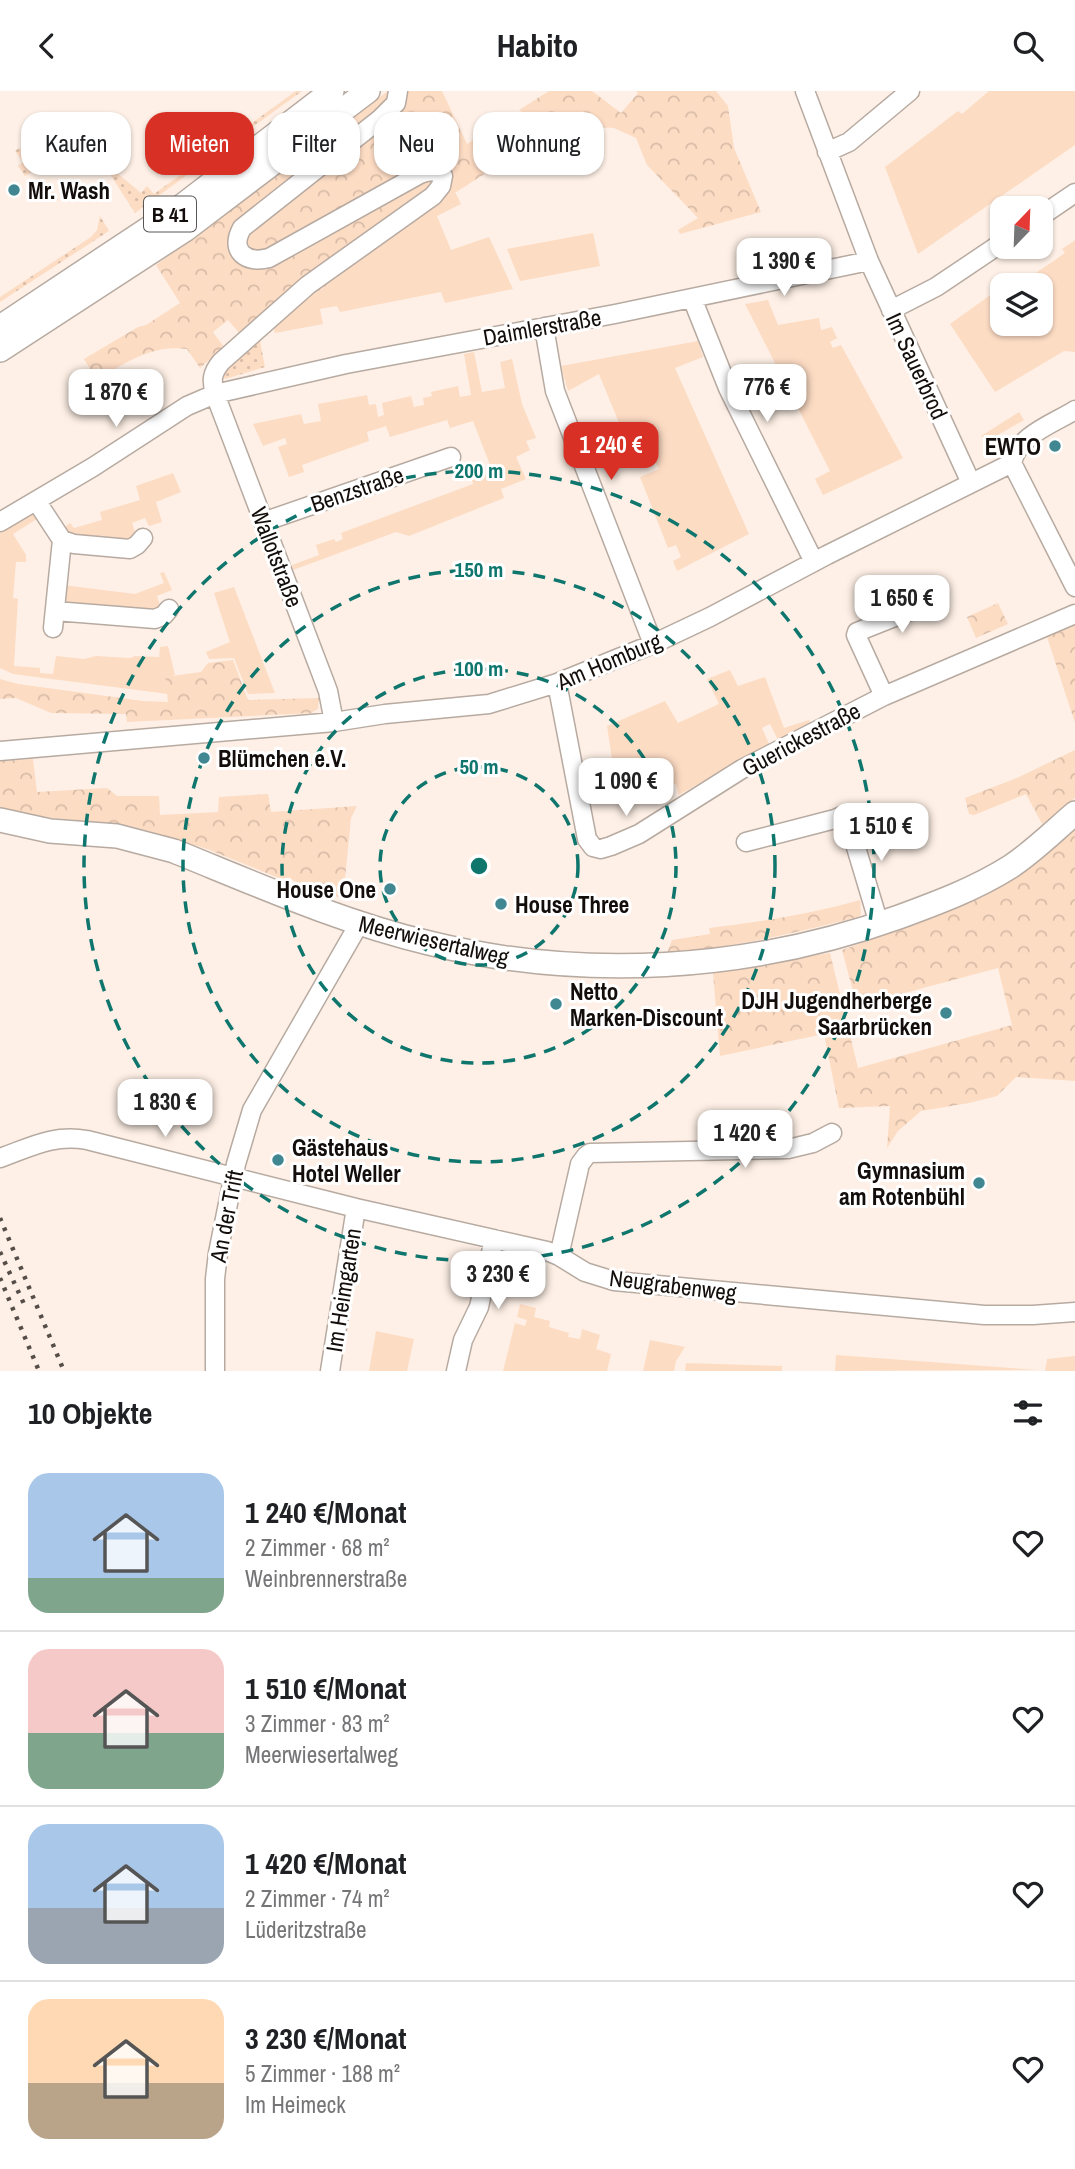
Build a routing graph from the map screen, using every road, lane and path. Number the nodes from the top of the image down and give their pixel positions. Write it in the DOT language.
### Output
graph roads {
  1 [pos="332,91"];
  2 [pos="368,91"];
  3 [pos="398,91"];
  4 [pos="805,91"];
  5 [pos="910,91"];
  6 [pos="827,152"];
  7 [pos="1075,193"];
  8 [pos="1054,207"];
  9 [pos="990,251"];
  10 [pos="869,261"];
  11 [pos="692,298"];
  12 [pos="891,310"];
  13 [pos="0,327"];
  14 [pos="544,327"];
  15 [pos="0,349"];
  16 [pos="215,394"];
  17 [pos="1075,410"];
  18 [pos="451,457"];
  19 [pos="1012,463"];
  20 [pos="971,483"];
  21 [pos="37,502"];
  22 [pos="263,521"];
  23 [pos="0,522"];
  24 [pos="143,538"];
  25 [pos="62,540"];
  26 [pos="814,562"];
  27 [pos="1075,587"];
  28 [pos="925,605"];
  29 [pos="169,609"];
  30 [pos="1075,614"];
  31 [pos="653,644"];
  32 [pos="557,684"];
  33 [pos="884,697"];
  34 [pos="334,722"];
  35 [pos="0,751"];
  36 [pos="1075,813"];
  37 [pos="0,820"];
  38 [pos="746,842"];
  39 [pos="359,924"];
  40 [pos="879,924"];
  41 [pos="832,1133"];
  42 [pos="0,1158"];
  43 [pos="233,1177"];
  44 [pos="356,1208"];
  45 [pos="494,1239"];
  46 [pos="559,1256"];
  47 [pos="1075,1312"];
  48 [pos="215,1347"];
  49 [pos="215,1371"];
  50 [pos="230,1371"];
  51 [pos="330,1371"];
  52 [pos="456,1371"];
  1 -- 13 [label="main road, B 41"];
  2 -- 15 [label="main road, B 41"];
  3 -- 16 [label="street"];
  4 -- 6 [label="street, Im Sauerbrod"];
  5 -- 6 [label="street"];
  6 -- 10 [label="street, Im Sauerbrod"];
  7 -- 8 [label="street"];
  9 -- 12 [label="street"];
  10 -- 11 [label="street, Daimlerstraße"];
  10 -- 12 [label="street, Im Sauerbrod"];
  11 -- 14 [label="street, Daimlerstraße"];
  11 -- 26 [label="street"];
  12 -- 20 [label="street, Im Sauerbrod"];
  14 -- 16 [label="street, Daimlerstraße"];
  14 -- 31 [label="street"];
  16 -- 21 [label="street, Daimlerstraße"];
  16 -- 22 [label="street, Wallotstraße"];
  17 -- 19 [label="street, Am Homburg"];
  18 -- 22 [label="street, Benzstraße"];
  19 -- 20 [label="street, Am Homburg"];
  19 -- 27 [label="street"];
  20 -- 26 [label="street, Am Homburg"];
  21 -- 23 [label="street, Daimlerstraße"];
  21 -- 25 [label="street"];
  22 -- 34 [label="street, Wallotstraße"];
  24 -- 25 [label="street"];
  25 -- 29 [label="street"];
  26 -- 31 [label="street, Am Homburg"];
  28 -- 33 [label="street, Guerickestraße"];
  30 -- 33 [label="street, Guerickestraße"];
  31 -- 32 [label="street, Am Homburg"];
  32 -- 33 [label="street, Guerickestraße"];
  32 -- 34 [label="street, Am Homburg"];
  34 -- 35 [label="street, Am Homburg"];
  36 -- 40 [label="main road, Meerwiesertalweg"];
  37 -- 39 [label="main road, Meerwiesertalweg"];
  38 -- 40 [label="street"];
  39 -- 40 [label="main road, Meerwiesertalweg"];
  39 -- 43 [label="street, An der Trift"];
  41 -- 46 [label="street"];
  42 -- 43 [label="street, Neugrabenweg"];
  43 -- 44 [label="street, Neugrabenweg"];
  43 -- 48 [label="street, An der Trift"];
  44 -- 45 [label="street, Neugrabenweg"];
  44 -- 51 [label="street, Im Heimgarten"];
  45 -- 46 [label="street, Neugrabenweg"];
  45 -- 52 [label="street"];
  46 -- 47 [label="street, Neugrabenweg"];
  48 -- 49 [label="street, An der Trift"];
  48 -- 50 [label="street"];
}
